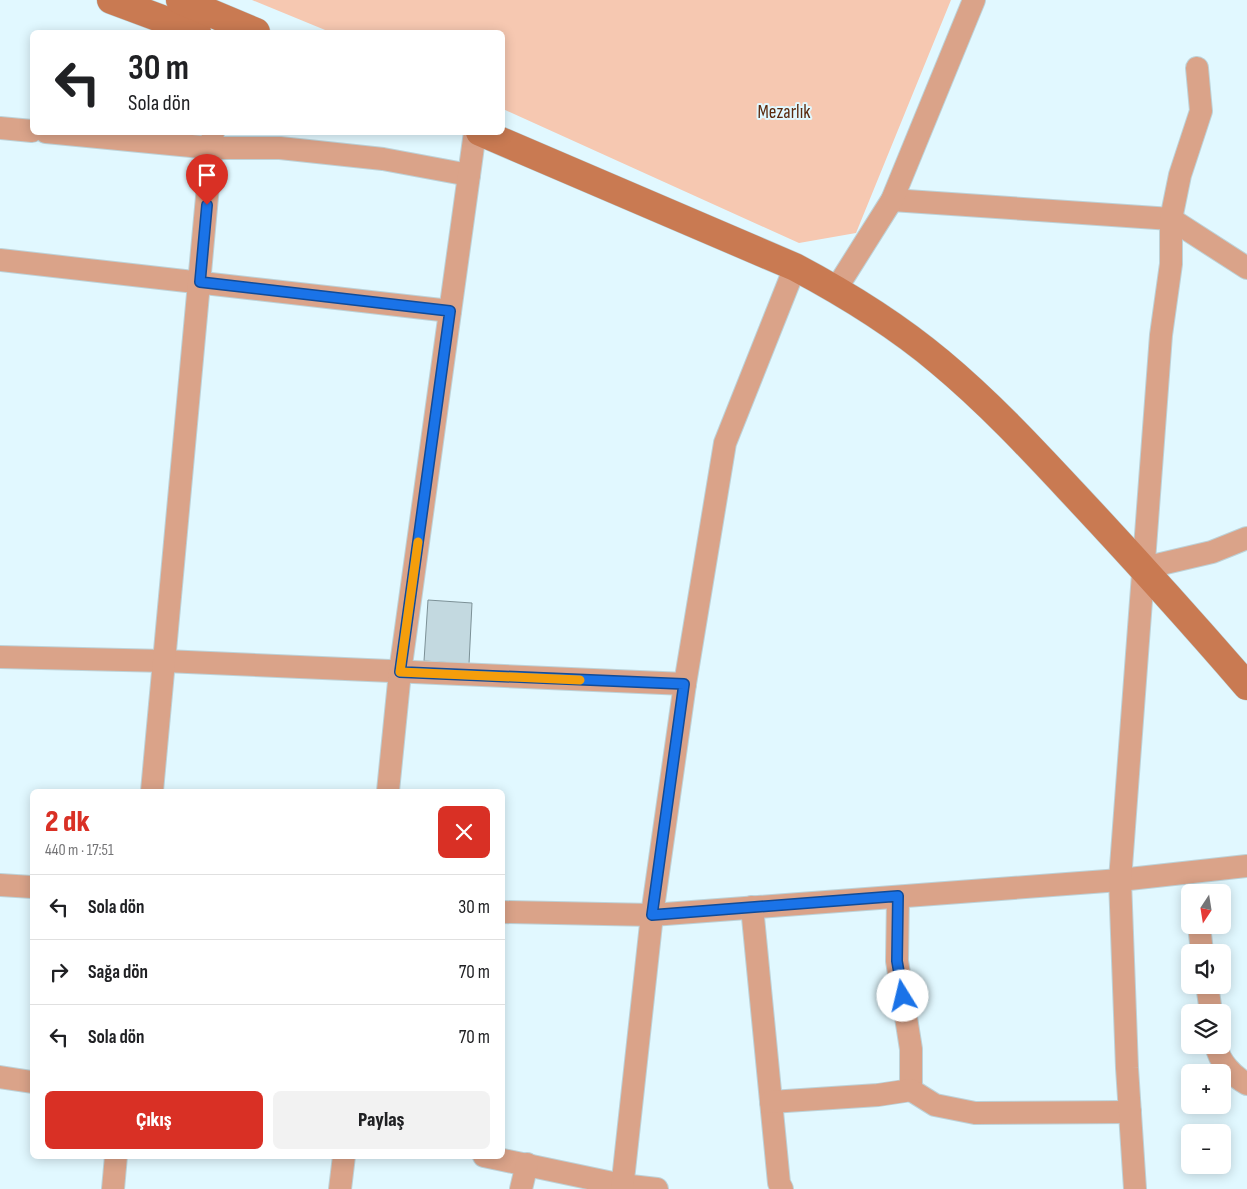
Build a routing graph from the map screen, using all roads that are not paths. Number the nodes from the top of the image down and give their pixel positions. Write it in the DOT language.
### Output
graph roads {
  1 [pos="111,0"];
  2 [pos="180,0"];
  3 [pos="974,0"];
  4 [pos="223,25"];
  5 [pos="192,30"];
  6 [pos="247,30"];
  7 [pos="1197,68"];
  8 [pos="0,128"];
  9 [pos="30,131"];
  10 [pos="109,135"];
  11 [pos="476,135"];
  12 [pos="487,135"];
  13 [pos="213,140"];
  14 [pos="469,175"];
  15 [pos="892,200"];
  16 [pos="1171,219"];
  17 [pos="0,260"];
  18 [pos="795,267"];
  19 [pos="1247,268"];
  20 [pos="200,282"];
  21 [pos="836,289"];
  22 [pos="450,311"];
  23 [pos="1247,538"];
  24 [pos="1144,568"];
  25 [pos="0,657"];
  26 [pos="165,661"];
  27 [pos="400,672"];
  28 [pos="684,684"];
  29 [pos="1247,686"];
  30 [pos="152,789"];
  31 [pos="388,789"];
  32 [pos="1247,866"];
  33 [pos="1120,880"];
  34 [pos="1194,882"];
  35 [pos="0,885"];
  36 [pos="30,887"];
  37 [pos="898,896"];
  38 [pos="752,907"];
  39 [pos="505,912"];
  40 [pos="652,915"];
  41 [pos="1217,1054"];
  42 [pos="0,1077"];
  43 [pos="30,1082"];
  44 [pos="1247,1084"];
  45 [pos="911,1090"];
  46 [pos="771,1102"];
  47 [pos="1130,1112"];
  48 [pos="116,1159"];
  49 [pos="344,1159"];
  50 [pos="500,1159"];
  51 [pos="527,1164"];
  52 [pos="622,1187"];
  53 [pos="112,1189"];
  54 [pos="340,1189"];
  55 [pos="521,1189"];
  56 [pos="657,1189"];
  57 [pos="782,1189"];
  58 [pos="1136,1189"];
  1 -- 5 [label="main road"];
  2 -- 4 [label="main road"];
  3 -- 15 [label="street"];
  4 -- 6 [label="main road"];
  7 -- 16 [label="street"];
  8 -- 9 [label="street"];
  10 -- 13 [label="street"];
  11 -- 14 [label="street"];
  12 -- 18 [label="main road"];
  13 -- 14 [label="street"];
  13 -- 20 [label="street"];
  14 -- 22 [label="street"];
  15 -- 16 [label="street"];
  15 -- 21 [label="street"];
  16 -- 19 [label="street"];
  16 -- 24 [label="street"];
  17 -- 20 [label="street"];
  18 -- 21 [label="main road"];
  18 -- 28 [label="street"];
  20 -- 22 [label="street"];
  20 -- 26 [label="street"];
  21 -- 24 [label="main road"];
  22 -- 27 [label="street"];
  23 -- 24 [label="street"];
  24 -- 29 [label="main road"];
  24 -- 33 [label="street"];
  25 -- 26 [label="street"];
  26 -- 27 [label="street"];
  26 -- 30 [label="street"];
  27 -- 28 [label="street"];
  27 -- 31 [label="street"];
  28 -- 40 [label="street"];
  32 -- 34 [label="street"];
  33 -- 34 [label="street"];
  33 -- 37 [label="street"];
  33 -- 47 [label="street"];
  35 -- 36 [label="street"];
  37 -- 38 [label="street"];
  37 -- 45 [label="street"];
  38 -- 40 [label="street"];
  38 -- 46 [label="street"];
  39 -- 40 [label="street"];
  40 -- 52 [label="street"];
  41 -- 44 [label="street"];
  42 -- 43 [label="street"];
  45 -- 46 [label="street"];
  45 -- 47 [label="street"];
  46 -- 57 [label="street"];
  47 -- 58 [label="street"];
  48 -- 53 [label="street"];
  49 -- 54 [label="street"];
  50 -- 51 [label="street"];
  51 -- 52 [label="street"];
  51 -- 55 [label="street"];
  52 -- 56 [label="street"];
}
